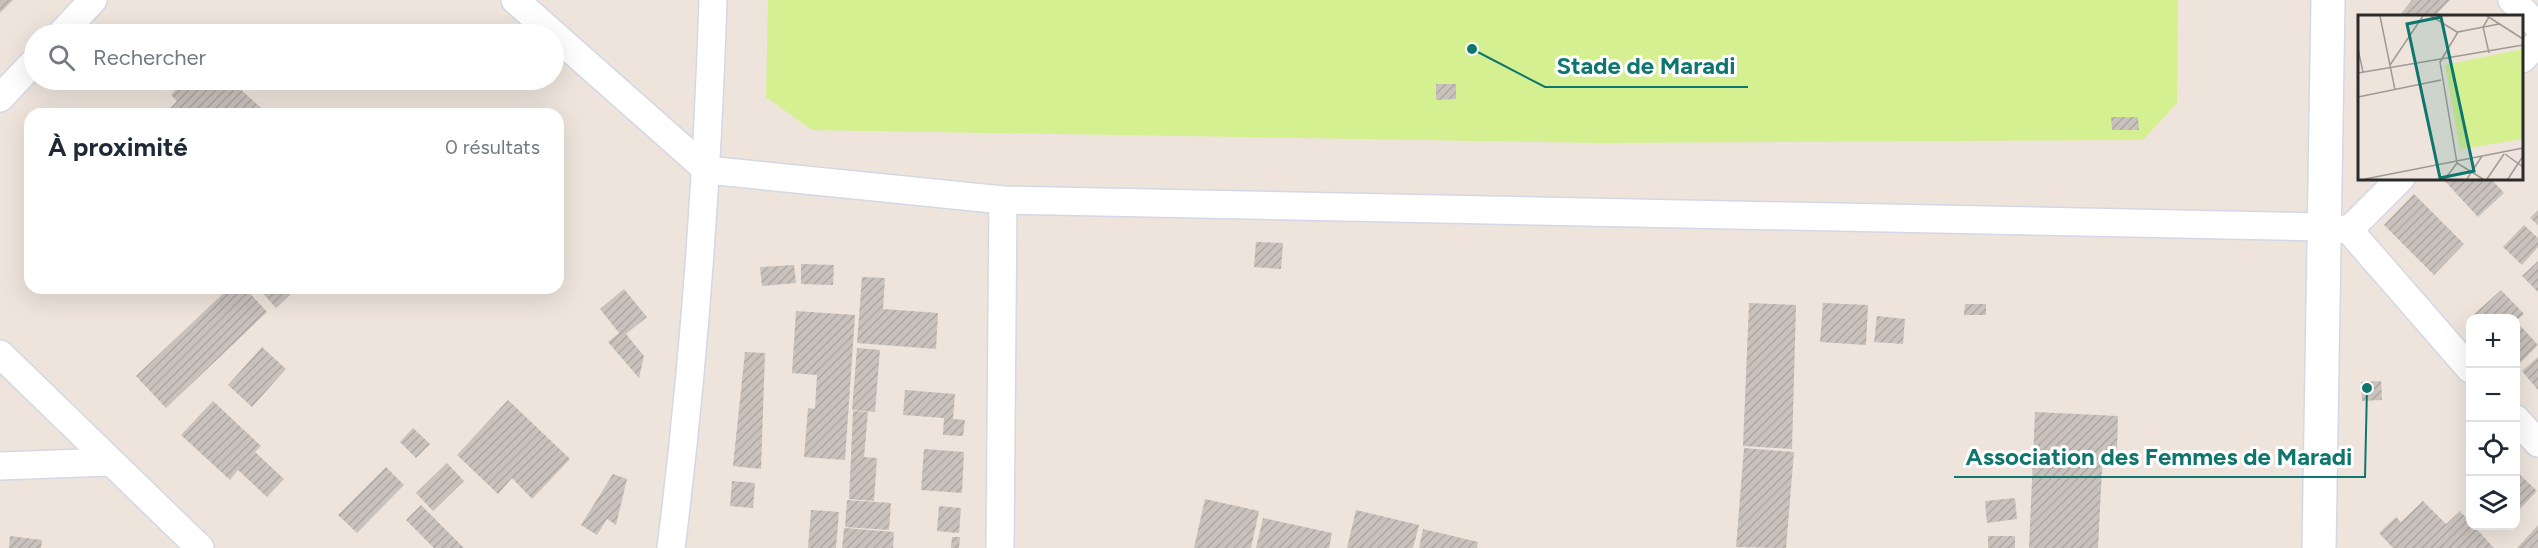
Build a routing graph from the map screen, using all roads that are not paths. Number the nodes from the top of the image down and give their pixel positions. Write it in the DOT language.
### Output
graph roads {
  1 [pos="93,0"];
  2 [pos="515,0"];
  3 [pos="713,0"];
  4 [pos="2328,0"];
  5 [pos="2512,0"];
  6 [pos="70,24"];
  7 [pos="542,24"];
  8 [pos="2538,26"];
  9 [pos="564,43"];
  10 [pos="2538,43"];
  11 [pos="2523,58"];
  12 [pos="24,73"];
  13 [pos="0,98"];
  14 [pos="707,170"];
  15 [pos="2398,180"];
  16 [pos="1003,200"];
  17 [pos="2337,229"];
  18 [pos="0,354"];
  19 [pos="2469,368"];
  20 [pos="2519,422"];
  21 [pos="2538,443"];
  22 [pos="110,462"];
  23 [pos="0,466"];
  24 [pos="200,548"];
  25 [pos="671,548"];
  26 [pos="1000,548"];
  27 [pos="2319,548"];
  1 -- 6 [label="street"];
  2 -- 7 [label="street"];
  3 -- 14 [label="street"];
  4 -- 17 [label="street"];
  5 -- 8 [label="street"];
  9 -- 14 [label="street"];
  10 -- 11 [label="street"];
  12 -- 13 [label="street"];
  14 -- 16 [label="street"];
  14 -- 25 [label="street"];
  15 -- 17 [label="street"];
  16 -- 17 [label="street"];
  16 -- 26 [label="street"];
  17 -- 19 [label="street"];
  17 -- 27 [label="street"];
  18 -- 22 [label="street"];
  20 -- 21 [label="street"];
  22 -- 23 [label="street"];
  22 -- 24 [label="street"];
}
